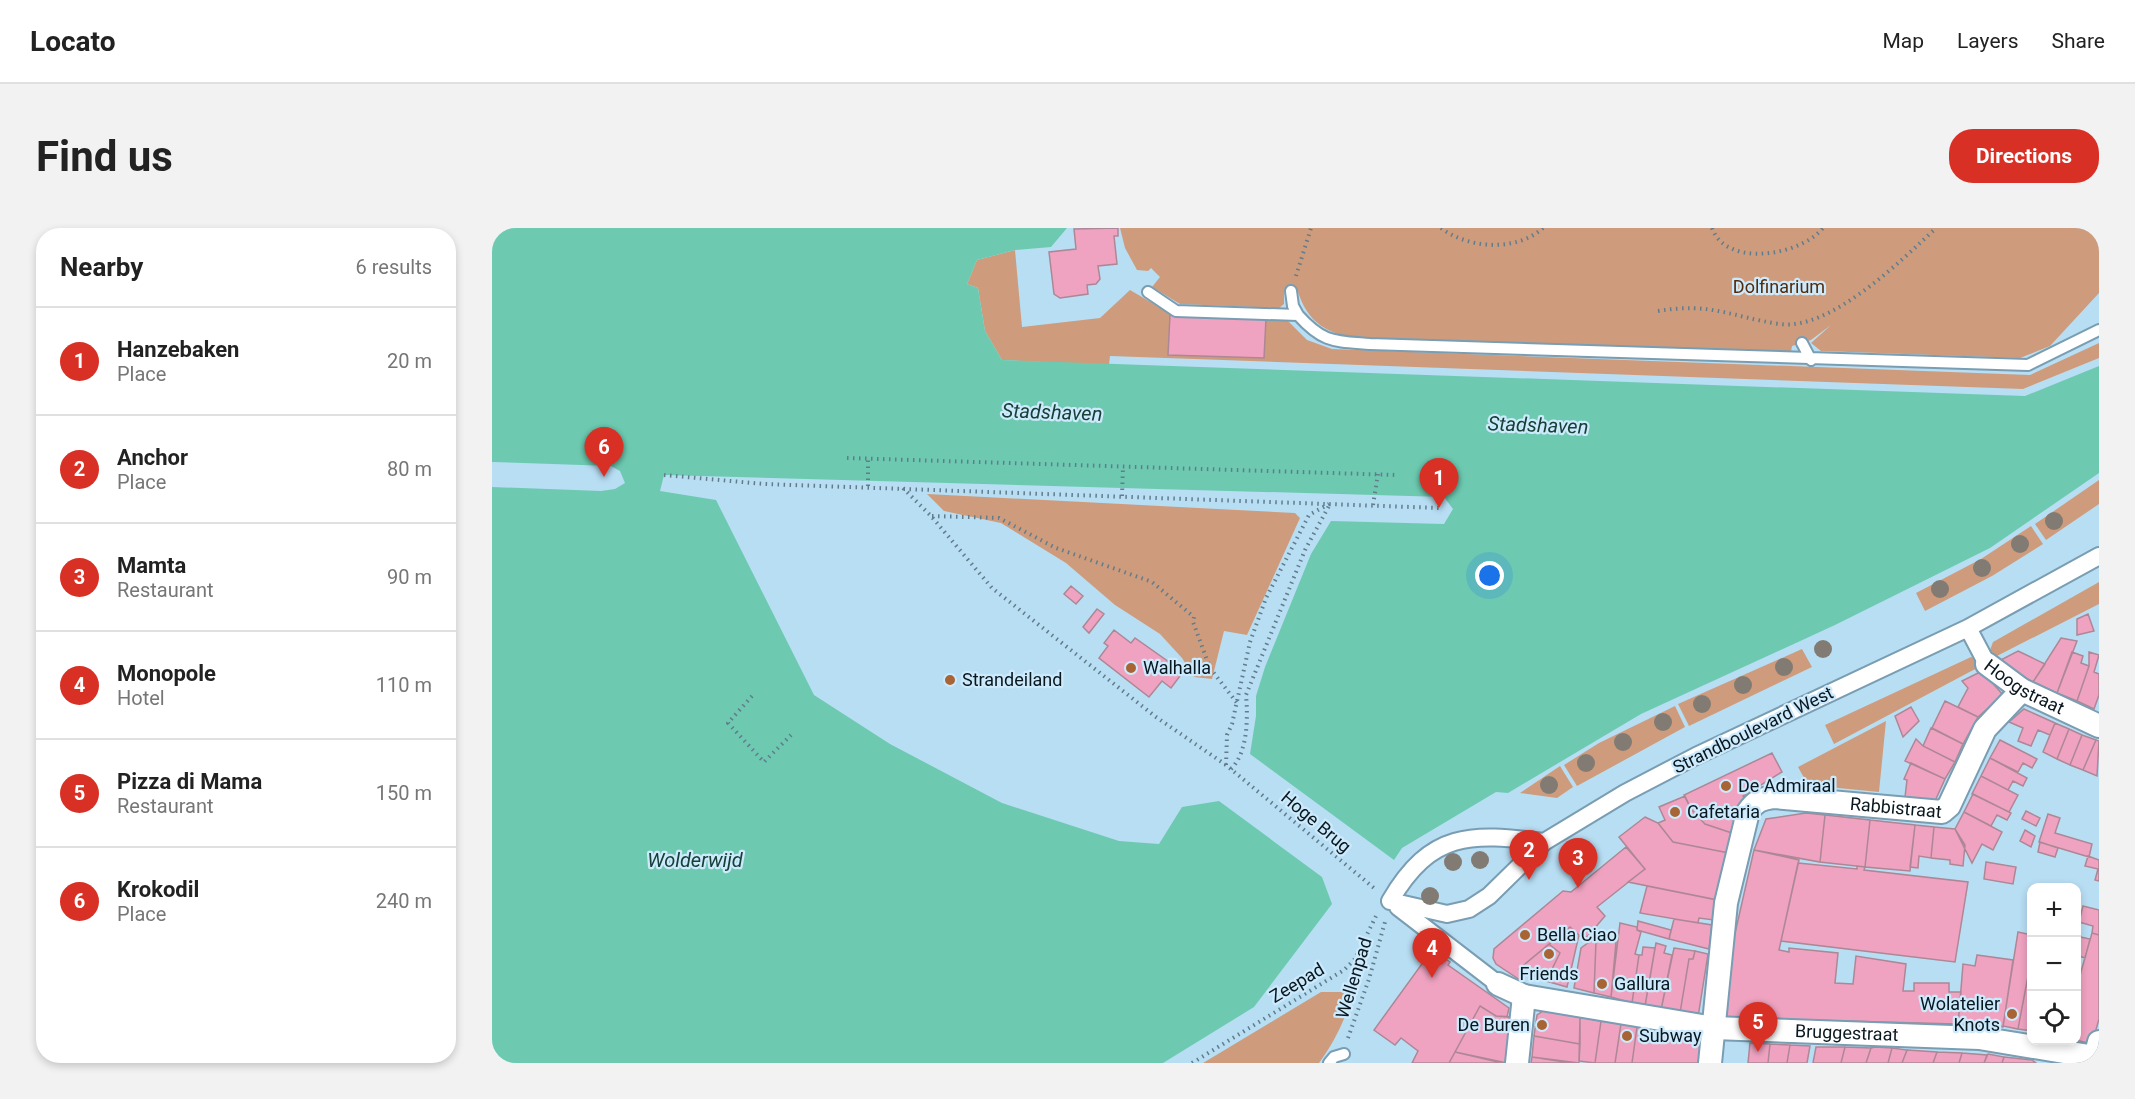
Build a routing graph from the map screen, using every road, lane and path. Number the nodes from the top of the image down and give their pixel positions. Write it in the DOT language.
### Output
graph roads {
  1 [pos="1311,228"];
  2 [pos="1441,228"];
  3 [pos="1544,228"];
  4 [pos="1712,228"];
  5 [pos="1823,228"];
  6 [pos="1936,228"];
  7 [pos="1291,291"];
  8 [pos="1148,292"];
  9 [pos="1658,311"];
  10 [pos="1298,315"];
  11 [pos="2099,330"];
  12 [pos="1802,344"];
  13 [pos="1811,360"];
  14 [pos="847,458"];
  15 [pos="868,459"];
  16 [pos="1124,466"];
  17 [pos="1378,474"];
  18 [pos="664,475"];
  19 [pos="1398,475"];
  20 [pos="868,486"];
  21 [pos="903,488"];
  22 [pos="1122,496"];
  23 [pos="1330,504"];
  24 [pos="1372,505"];
  25 [pos="1439,507"];
  26 [pos="931,516"];
  27 [pos="2099,556"];
  28 [pos="1968,628"];
  29 [pos="1987,664"];
  30 [pos="2022,690"];
  31 [pos="752,696"];
  32 [pos="1237,703"];
  33 [pos="2099,726"];
  34 [pos="791,735"];
  35 [pos="1226,765"];
  36 [pos="1230,769"];
  37 [pos="1544,842"];
  38 [pos="1376,889"];
  39 [pos="1390,901"];
  40 [pos="1498,984"];
  41 [pos="1524,996"];
  42 [pos="1714,1028"];
  43 [pos="2098,1053"];
  44 [pos="1344,1054"];
  45 [pos="2065,1059"];
  46 [pos="1192,1063"];
  47 [pos="1329,1063"];
  48 [pos="1517,1063"];
  49 [pos="1710,1063"];
  1 -- 7 [label="path"];
  2 -- 3 [label="path"];
  4 -- 5 [label="path"];
  6 -- 9 [label="path"];
  7 -- 10 [label="lane"];
  8 -- 10 [label="lane"];
  10 -- 13 [label="lane"];
  11 -- 13 [label="lane"];
  12 -- 13 [label="lane"];
  14 -- 17 [label="path"];
  15 -- 20 [label="path"];
  16 -- 22 [label="path"];
  17 -- 19 [label="path"];
  17 -- 24 [label="path"];
  18 -- 20 [label="path"];
  20 -- 21 [label="path"];
  21 -- 22 [label="path"];
  21 -- 26 [label="path, Hoge Brug"];
  22 -- 23 [label="path"];
  23 -- 24 [label="path"];
  23 -- 32 [label="path"];
  23 -- 36 [label="path"];
  24 -- 25 [label="path"];
  26 -- 32 [label="path"];
  26 -- 35 [label="path, Hoge Brug"];
  27 -- 28 [label="street, Strandboulevard West"];
  28 -- 29 [label="street, Hoogstraat"];
  28 -- 37 [label="street, Strandboulevard West"];
  29 -- 30 [label="street, Hoogstraat"];
  30 -- 33 [label="street, Hoogstraat"];
  30 -- 42 [label="street, Rabbistraat"];
  31 -- 34 [label="path"];
  32 -- 35 [label="path"];
  35 -- 36 [label="path, Hoge Brug"];
  36 -- 38 [label="path, Hoge Brug"];
  37 -- 39 [label="street"];
  37 -- 39 [label="street, Strandboulevard West"];
  39 -- 40 [label="street"];
  39 -- 44 [label="path, Wellenpad"];
  39 -- 46 [label="path, Zeepad"];
  40 -- 41 [label="street, Bruggestraat"];
  41 -- 42 [label="street, Bruggestraat"];
  41 -- 48 [label="street"];
  42 -- 45 [label="street, Bruggestraat"];
  42 -- 49 [label="street"];
  43 -- 45 [label="street, Bruggestraat"];
  44 -- 47 [label="lane"];
}
